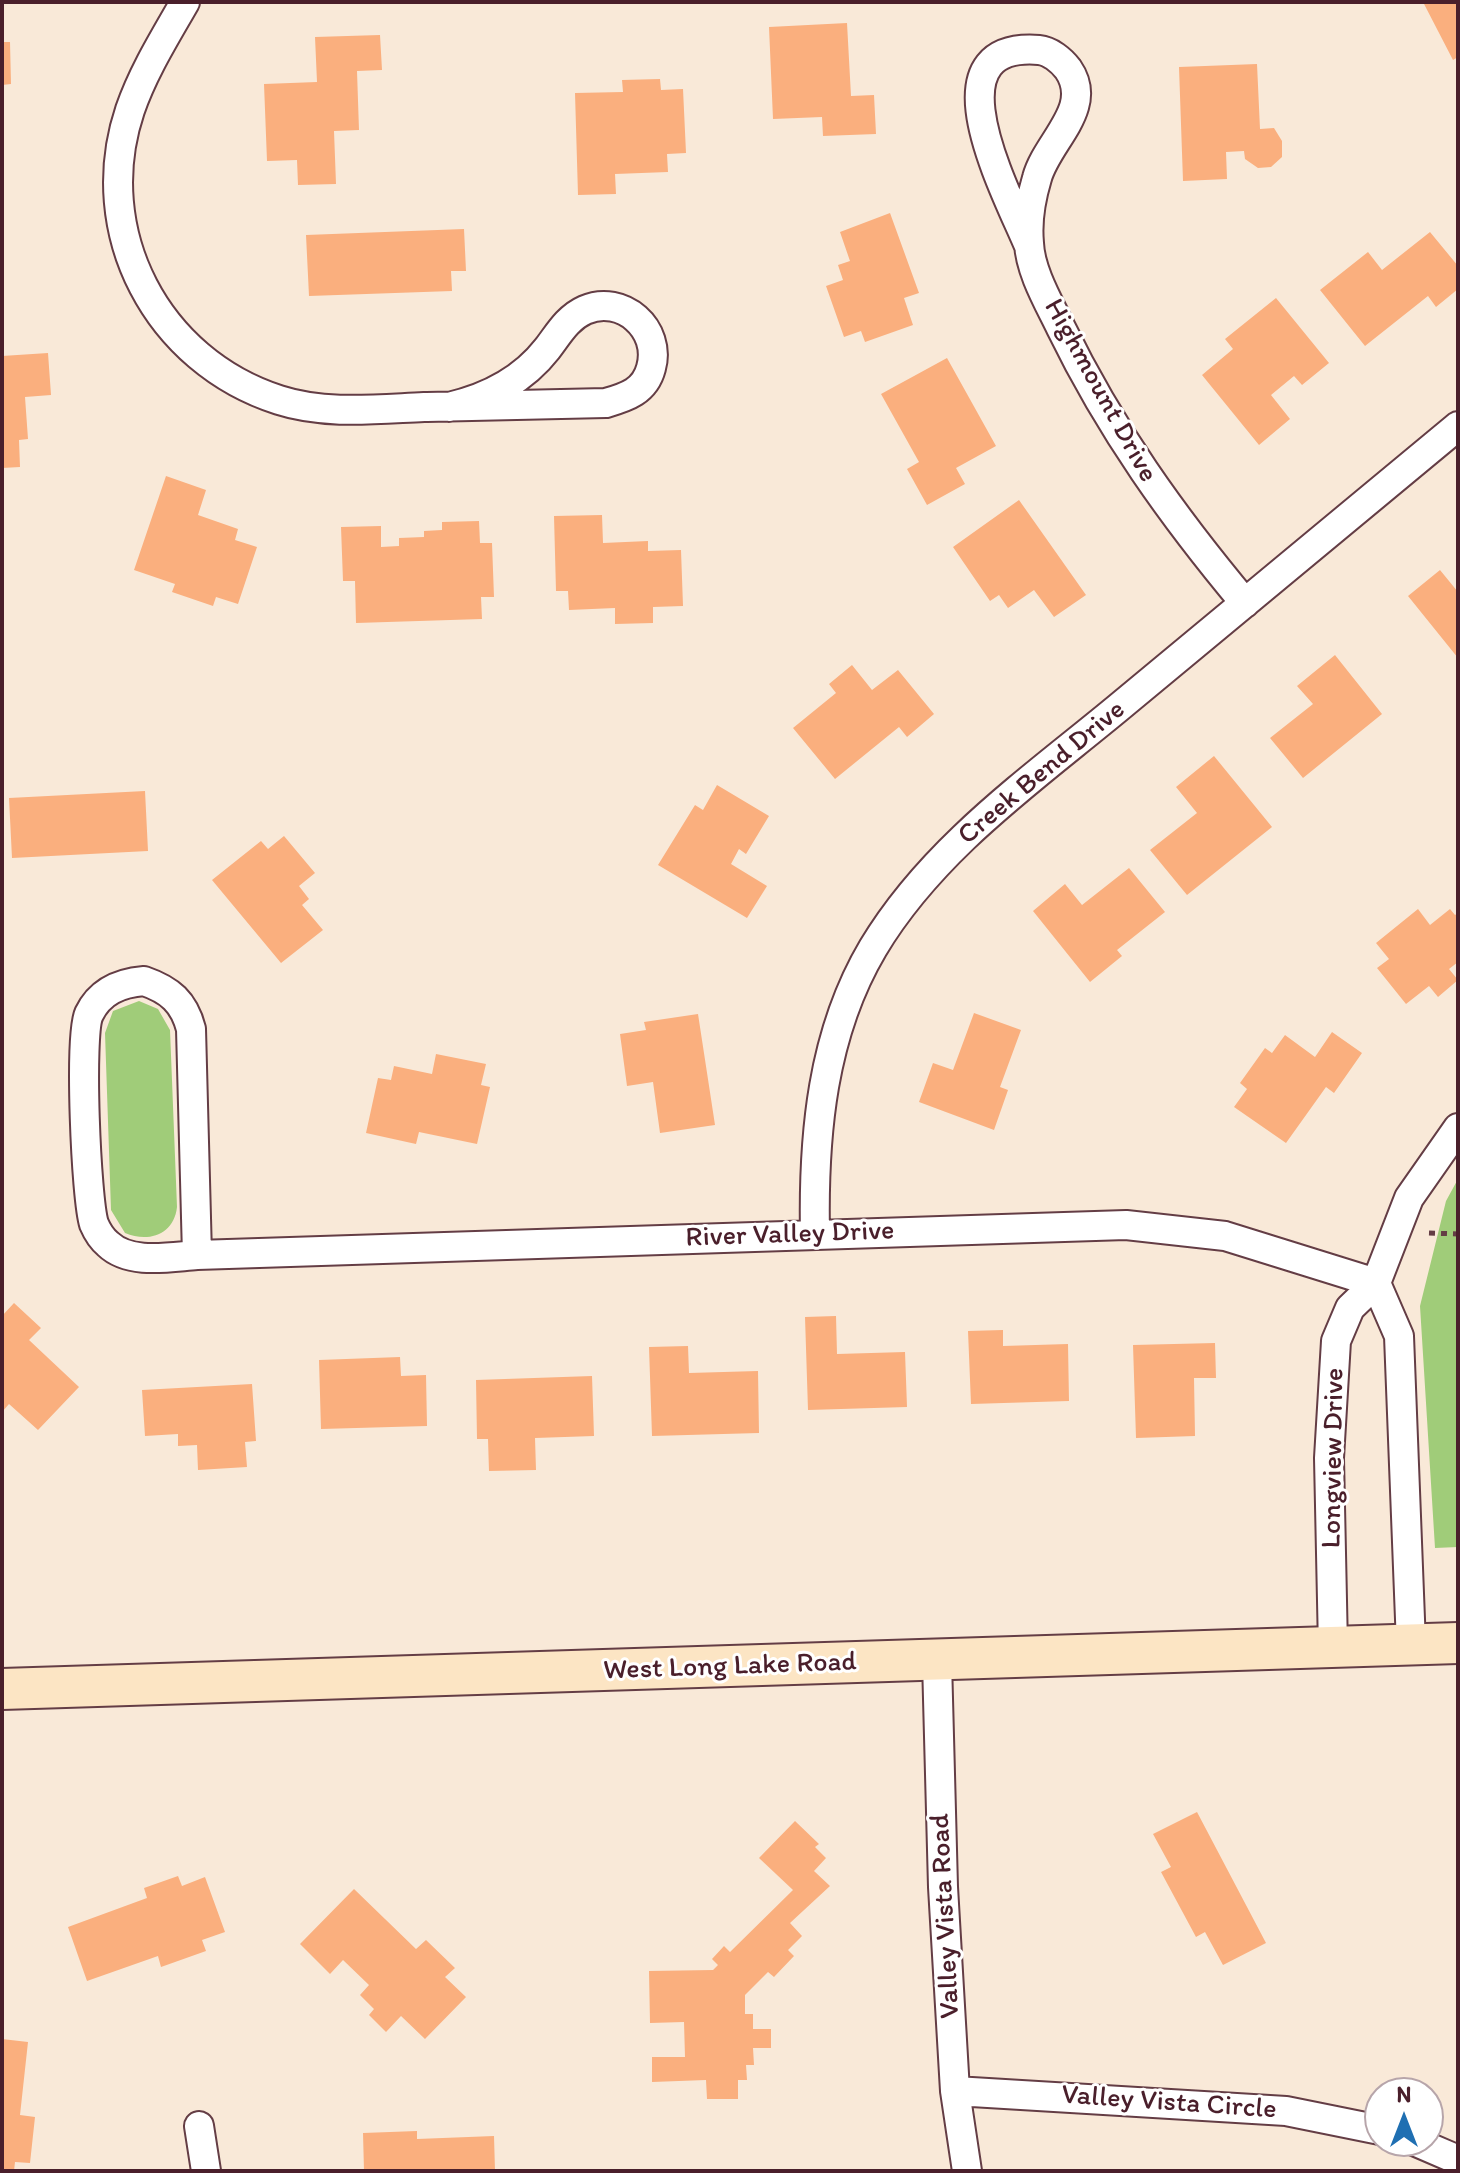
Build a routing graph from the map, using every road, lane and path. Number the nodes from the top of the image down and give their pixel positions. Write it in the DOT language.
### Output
graph roads {
  1 [pos="185,2"];
  2 [pos="1029,246"];
  3 [pos="449,407"];
  4 [pos="1458,426"];
  5 [pos="1245,603"];
  6 [pos="1458,1128"];
  7 [pos="1429,1233"];
  8 [pos="815,1234"];
  9 [pos="1458,1234"];
  10 [pos="197,1255"];
  11 [pos="1376,1283"];
  12 [pos="1458,1643"];
  13 [pos="1411,1645"];
  14 [pos="1333,1648"];
  15 [pos="937,1661"];
  16 [pos="2,1689"];
  17 [pos="955,2091"];
  18 [pos="199,2126"];
  19 [pos="1364,2127"];
  20 [pos="206,2171"];
  21 [pos="967,2171"];
  1 -- 3 [label="street"];
  2 -- 2 [label="street, Highmount Drive"];
  2 -- 5 [label="street, Highmount Drive"];
  3 -- 3 [label="street"];
  4 -- 5 [label="street, Creek Bend Drive"];
  5 -- 8 [label="street, Creek Bend Drive"];
  6 -- 11 [label="street, Longview Drive"];
  7 -- 9 [label="path"];
  8 -- 10 [label="street, River Valley Drive"];
  8 -- 11 [label="street, River Valley Drive"];
  10 -- 10 [label="street, River Valley Drive"];
  11 -- 13 [label="street"];
  11 -- 14 [label="street, Longview Drive"];
  12 -- 13 [label="main road, West Long Lake Road"];
  13 -- 14 [label="main road, West Long Lake Road"];
  14 -- 15 [label="main road, West Long Lake Road"];
  15 -- 16 [label="main road, West Long Lake Road"];
  15 -- 17 [label="street, Valley Vista Road"];
  17 -- 19 [label="street, Valley Vista Circle"];
  17 -- 21 [label="street, Valley Vista Road"];
  18 -- 20 [label="street"];
}
